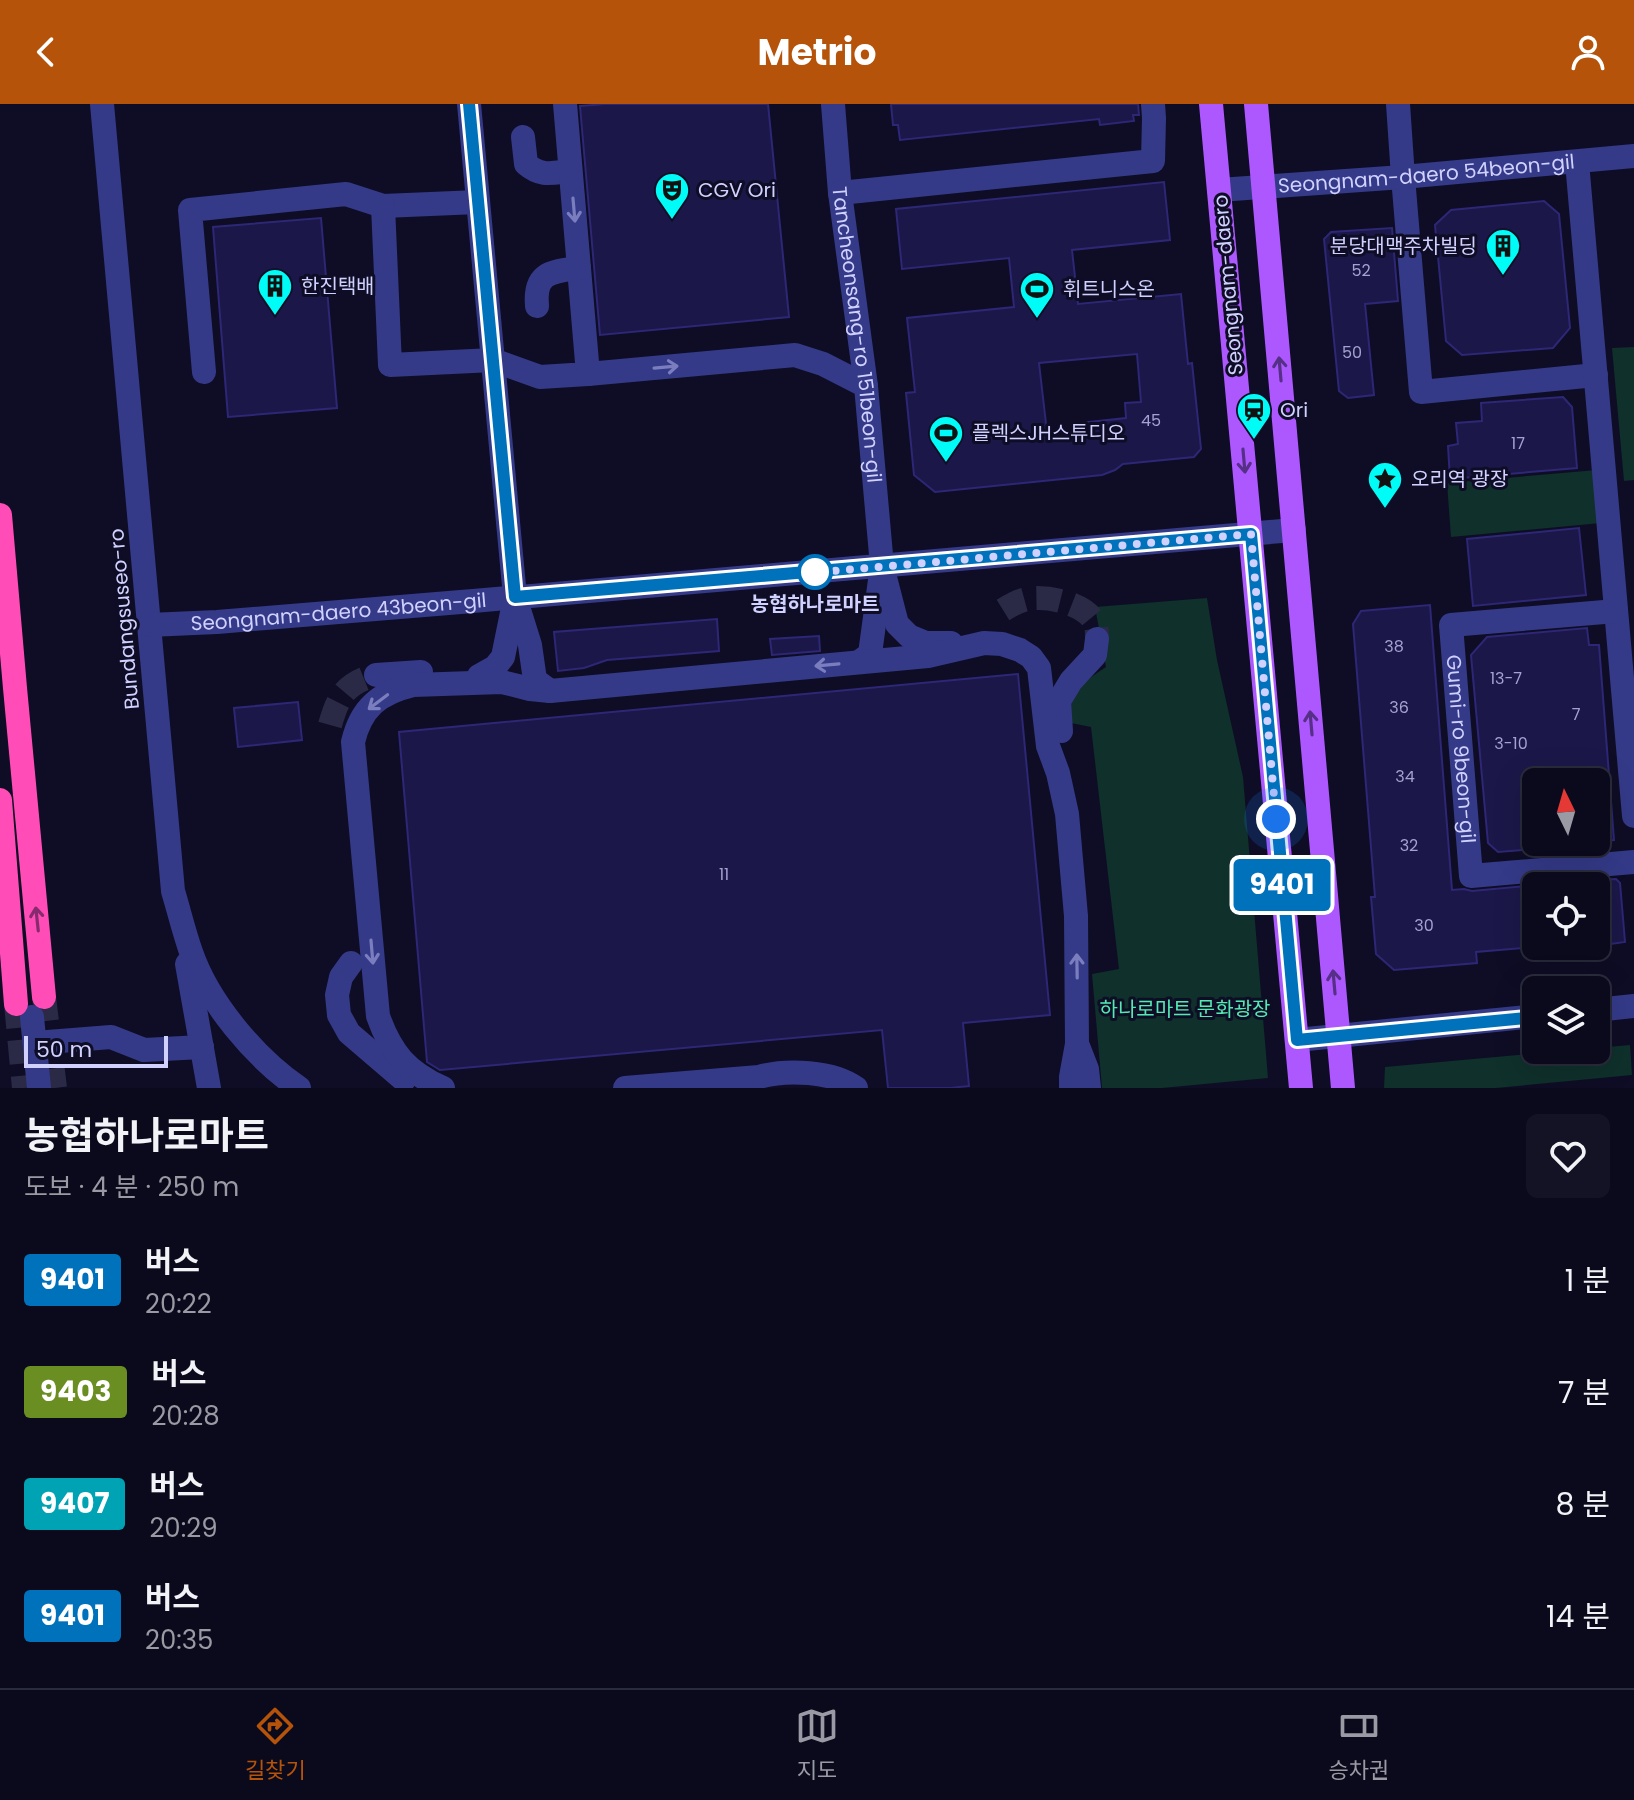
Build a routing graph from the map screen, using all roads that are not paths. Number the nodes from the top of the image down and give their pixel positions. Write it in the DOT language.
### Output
graph roads {
  1 [pos="102,104"];
  2 [pos="469,104"];
  3 [pos="565,104"];
  4 [pos="833,104"];
  5 [pos="1153,104"];
  6 [pos="1211,104"];
  7 [pos="1256,104"];
  8 [pos="1398,104"];
  9 [pos="523,137"];
  10 [pos="1634,156"];
  11 [pos="1577,162"];
  12 [pos="570,171"];
  13 [pos="1403,177"];
  14 [pos="1264,187"];
  15 [pos="1219,190"];
  16 [pos="840,193"];
  17 [pos="478,202"];
  18 [pos="383,206"];
  19 [pos="579,268"];
  20 [pos="537,306"];
  21 [pos="493,360"];
  22 [pos="204,372"];
  23 [pos="588,374"];
  24 [pos="1596,375"];
  25 [pos="866,386"];
  26 [pos="0,515"];
  27 [pos="1294,530"];
  28 [pos="1251,534"];
  29 [pos="882,566"];
  30 [pos="515,597"];
  31 [pos="1616,611"];
  32 [pos="149,625"];
  33 [pos="1097,639"];
  34 [pos="984,643"];
  35 [pos="859,662"];
  36 [pos="1039,668"];
  37 [pos="376,675"];
  38 [pos="490,679"];
  39 [pos="550,691"];
  40 [pos="1059,701"];
  41 [pos="1058,773"];
  42 [pos="0,800"];
  43 [pos="1634,816"];
  44 [pos="1634,862"];
  45 [pos="173,891"];
  46 [pos="351,963"];
  47 [pos="31,1006"];
  48 [pos="1634,1006"];
  49 [pos="1610,1009"];
  50 [pos="1522,1017"];
  51 [pos="1338,1037"];
  52 [pos="1297,1040"];
  53 [pos="35,1043"];
  54 [pos="1077,1044"];
  55 [pos="202,1047"];
  56 [pos="759,1077"];
  57 [pos="829,1082"];
  58 [pos="789,1087"];
  59 [pos="39,1088"];
  60 [pos="209,1088"];
  61 [pos="299,1088"];
  62 [pos="417,1088"];
  63 [pos="443,1088"];
  64 [pos="625,1088"];
  65 [pos="856,1088"];
  66 [pos="1071,1088"];
  67 [pos="1089,1088"];
  68 [pos="1301,1088"];
  69 [pos="1343,1088"];
  1 -- 32 [label="street, Bundangsuseo-ro"];
  2 -- 17 [label="street"];
  3 -- 12 [label="street"];
  4 -- 16 [label="street, Tancheonsang-ro 151beon-gil"];
  5 -- 16 [label="street"];
  6 -- 15 [label="main road, Seongnam-daero"];
  7 -- 14 [label="main road"];
  8 -- 13 [label="street"];
  9 -- 12 [label="street"];
  10 -- 11 [label="street, Seongnam-daero 54beon-gil"];
  11 -- 13 [label="street, Seongnam-daero 54beon-gil"];
  11 -- 24 [label="street"];
  12 -- 19 [label="street, one-way"];
  13 -- 14 [label="street, Seongnam-daero 54beon-gil"];
  13 -- 24 [label="street"];
  14 -- 15 [label="street, Seongnam-daero 54beon-gil"];
  27 -- 14 [label="main road, one-way"];
  15 -- 28 [label="main road, Seongnam-daero, one-way"];
  16 -- 25 [label="street, Tancheonsang-ro 151beon-gil"];
  17 -- 18 [label="street"];
  17 -- 21 [label="street"];
  18 -- 21 [label="street"];
  18 -- 22 [label="street"];
  19 -- 20 [label="street"];
  19 -- 23 [label="street"];
  21 -- 23 [label="street"];
  21 -- 30 [label="street"];
  23 -- 25 [label="street, one-way"];
  24 -- 31 [label="street"];
  25 -- 29 [label="street, Tancheonsang-ro 151beon-gil"];
  47 -- 26 [label="highway, one-way"];
  27 -- 28 [label="street, Seongnam-daero 43beon-gil"];
  51 -- 27 [label="main road, one-way"];
  28 -- 29 [label="street, Seongnam-daero 43beon-gil"];
  28 -- 52 [label="main road, Seongnam-daero"];
  29 -- 30 [label="street, Seongnam-daero 43beon-gil"];
  29 -- 34 [label="street"];
  29 -- 35 [label="street"];
  30 -- 32 [label="street, Seongnam-daero 43beon-gil"];
  30 -- 38 [label="street"];
  30 -- 39 [label="street"];
  31 -- 43 [label="street"];
  31 -- 44 [label="street, Gumi-ro 9beon-gil"];
  32 -- 45 [label="street, Bundangsuseo-ro"];
  33 -- 40 [label="street"];
  34 -- 35 [label="street"];
  34 -- 36 [label="street"];
  35 -- 39 [label="street, one-way"];
  36 -- 40 [label="street"];
  36 -- 41 [label="street"];
  37 -- 38 [label="street"];
  38 -- 39 [label="street"];
  38 -- 63 [label="street, one-way"];
  40 -- 41 [label="street"];
  54 -- 41 [label="street, one-way"];
  42 -- 47 [label="highway"];
  45 -- 55 [label="street"];
  45 -- 61 [label="street, Bundangsuseo-ro"];
  46 -- 62 [label="street"];
  47 -- 53 [label="street"];
  48 -- 49 [label="street"];
  50 -- 51 [label="street"];
  51 -- 52 [label="street"];
  51 -- 69 [label="main road"];
  52 -- 68 [label="main road, Seongnam-daero"];
  53 -- 55 [label="street"];
  53 -- 59 [label="street"];
  54 -- 66 [label="street"];
  54 -- 67 [label="street"];
  55 -- 60 [label="street"];
  56 -- 57 [label="street"];
  56 -- 58 [label="street"];
  56 -- 64 [label="street"];
  57 -- 65 [label="street"];
}
